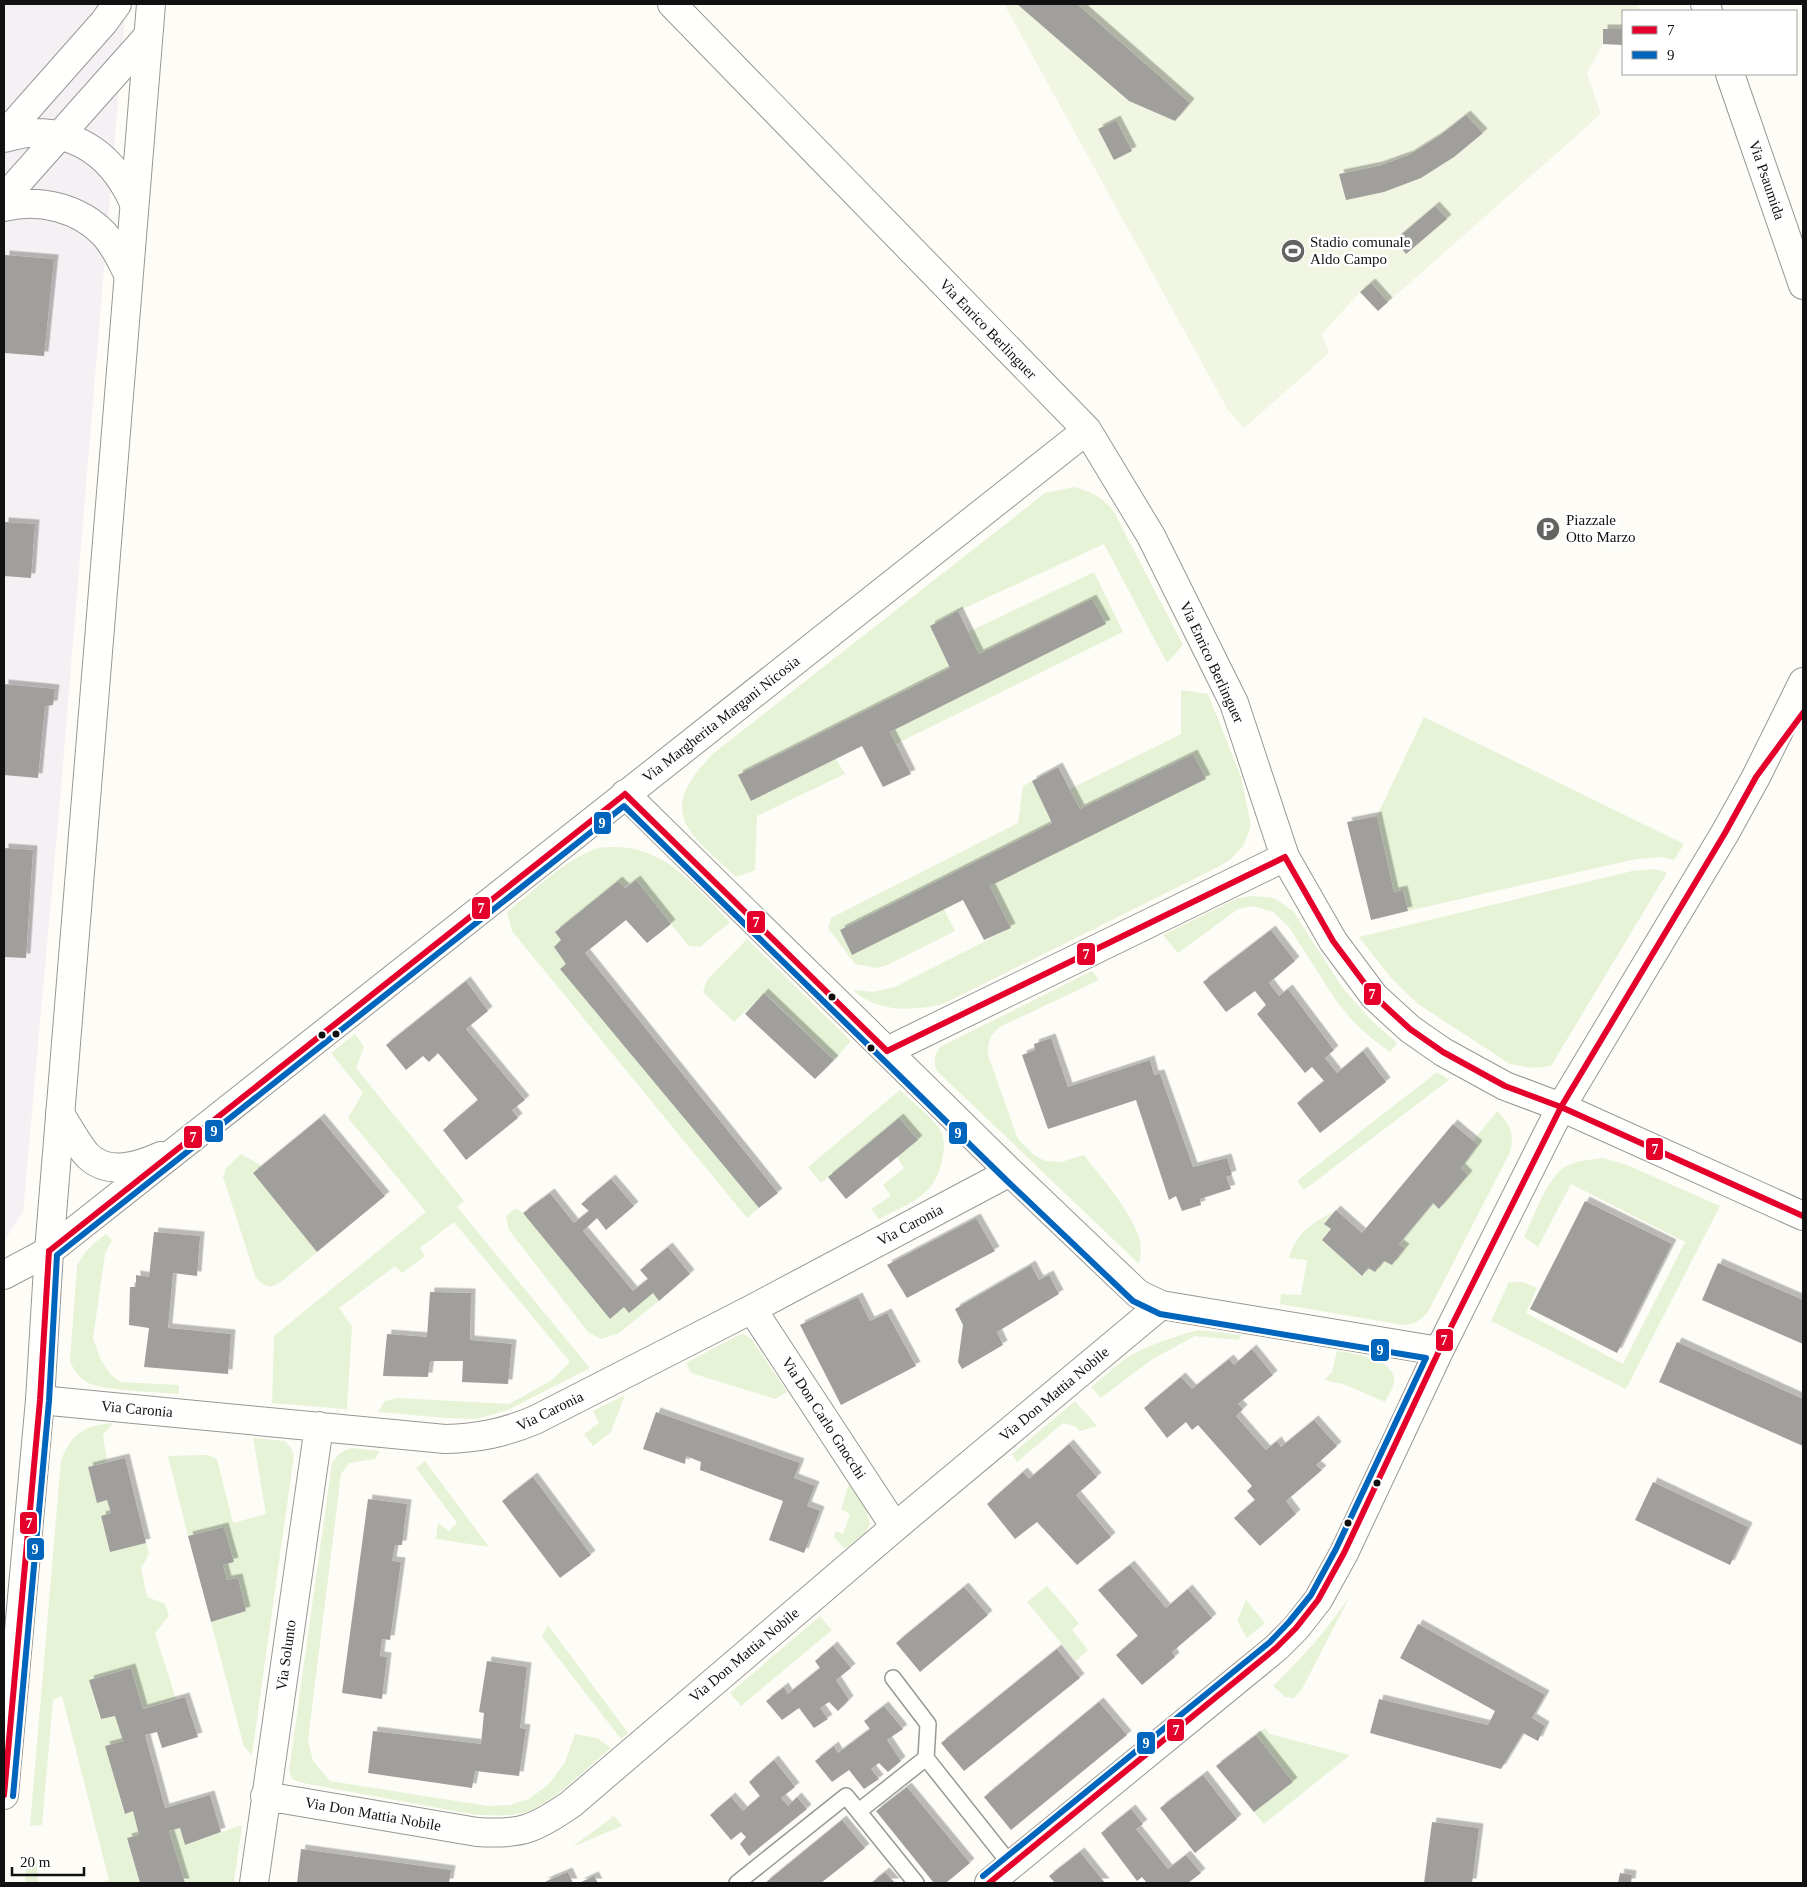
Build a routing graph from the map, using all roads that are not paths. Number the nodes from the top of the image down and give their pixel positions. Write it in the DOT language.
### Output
graph roads {
  1 [pos="117,4"];
  2 [pos="151,4"];
  3 [pos="672,4"];
  4 [pos="148,36"];
  5 [pos="1730,75"];
  6 [pos="1748,75"];
  7 [pos="60,135"];
  8 [pos="4,137"];
  9 [pos="4,198"];
  10 [pos="134,204"];
  11 [pos="4,207"];
  12 [pos="1803,231"];
  13 [pos="128,274"];
  14 [pos="1803,285"];
  15 [pos="1087,430"];
  16 [pos="1803,682"];
  17 [pos="1803,713"];
  18 [pos="1756,777"];
  19 [pos="625,794"];
  20 [pos="1285,857"];
  21 [pos="887,1051"];
  22 [pos="1561,1107"];
  23 [pos="60,1114"];
  24 [pos="178,1148"];
  25 [pos="1010,1172"];
  26 [pos="1803,1216"];
  27 [pos="49,1251"];
  28 [pos="4,1276"];
  29 [pos="1161,1305"];
  30 [pos="752,1309"];
  31 [pos="1439,1351"];
  32 [pos="40,1400"];
  33 [pos="319,1426"];
  34 [pos="895,1527"];
  35 [pos="893,1678"];
  36 [pos="926,1758"];
  37 [pos="4,1795"];
  38 [pos="266,1796"];
  39 [pos="858,1811"];
  40 [pos="1011,1865"];
  41 [pos="254,1883"];
  42 [pos="738,1883"];
  43 [pos="916,1883"];
  44 [pos="989,1883"];
  1 -- 8 [label="street"];
  2 -- 4 [label="street"];
  3 -- 15 [label="street, Via Enrico Berlinguer"];
  4 -- 7 [label="street"];
  4 -- 10 [label="street"];
  5 -- 14 [label="street, Via Psaumida"];
  6 -- 12 [label="street, Via Psaumida"];
  7 -- 8 [label="street"];
  7 -- 9 [label="street"];
  7 -- 10 [label="street"];
  10 -- 13 [label="street"];
  11 -- 13 [label="street"];
  13 -- 23 [label="street"];
  15 -- 19 [label="street, Via Margherita Margani Nicosia"];
  15 -- 20 [label="street, Via Enrico Berlinguer"];
  16 -- 18 [label="street"];
  17 -- 18 [label="street"];
  18 -- 22 [label="street"];
  19 -- 21 [label="street"];
  19 -- 24 [label="street, Via Margherita Margani Nicosia"];
  20 -- 21 [label="street"];
  20 -- 22 [label="street, Via Enrico Berlinguer"];
  21 -- 25 [label="street"];
  22 -- 26 [label="street, Via Enrico Berlinguer"];
  22 -- 31 [label="street"];
  23 -- 24 [label="street"];
  23 -- 27 [label="street"];
  24 -- 27 [label="street, Via Margherita Margani Nicosia"];
  25 -- 29 [label="street"];
  25 -- 30 [label="street, Via Caronia"];
  27 -- 28 [label="street, Via Margherita Margani Nicosia"];
  27 -- 32 [label="street"];
  29 -- 31 [label="street"];
  29 -- 34 [label="street, Via Don Mattia Nobile"];
  30 -- 33 [label="street, Via Caronia"];
  30 -- 34 [label="street, Via Don Carlo Gnocchi"];
  31 -- 40 [label="street"];
  32 -- 33 [label="street, Via Caronia"];
  32 -- 37 [label="street"];
  33 -- 38 [label="street, Via Solunto"];
  34 -- 38 [label="street, Via Don Mattia Nobile"];
  35 -- 36 [label="lane"];
  36 -- 39 [label="lane"];
  36 -- 40 [label="lane"];
  38 -- 41 [label="street, Via Solunto"];
  39 -- 42 [label="lane"];
  39 -- 43 [label="lane"];
  40 -- 44 [label="street"];
}
